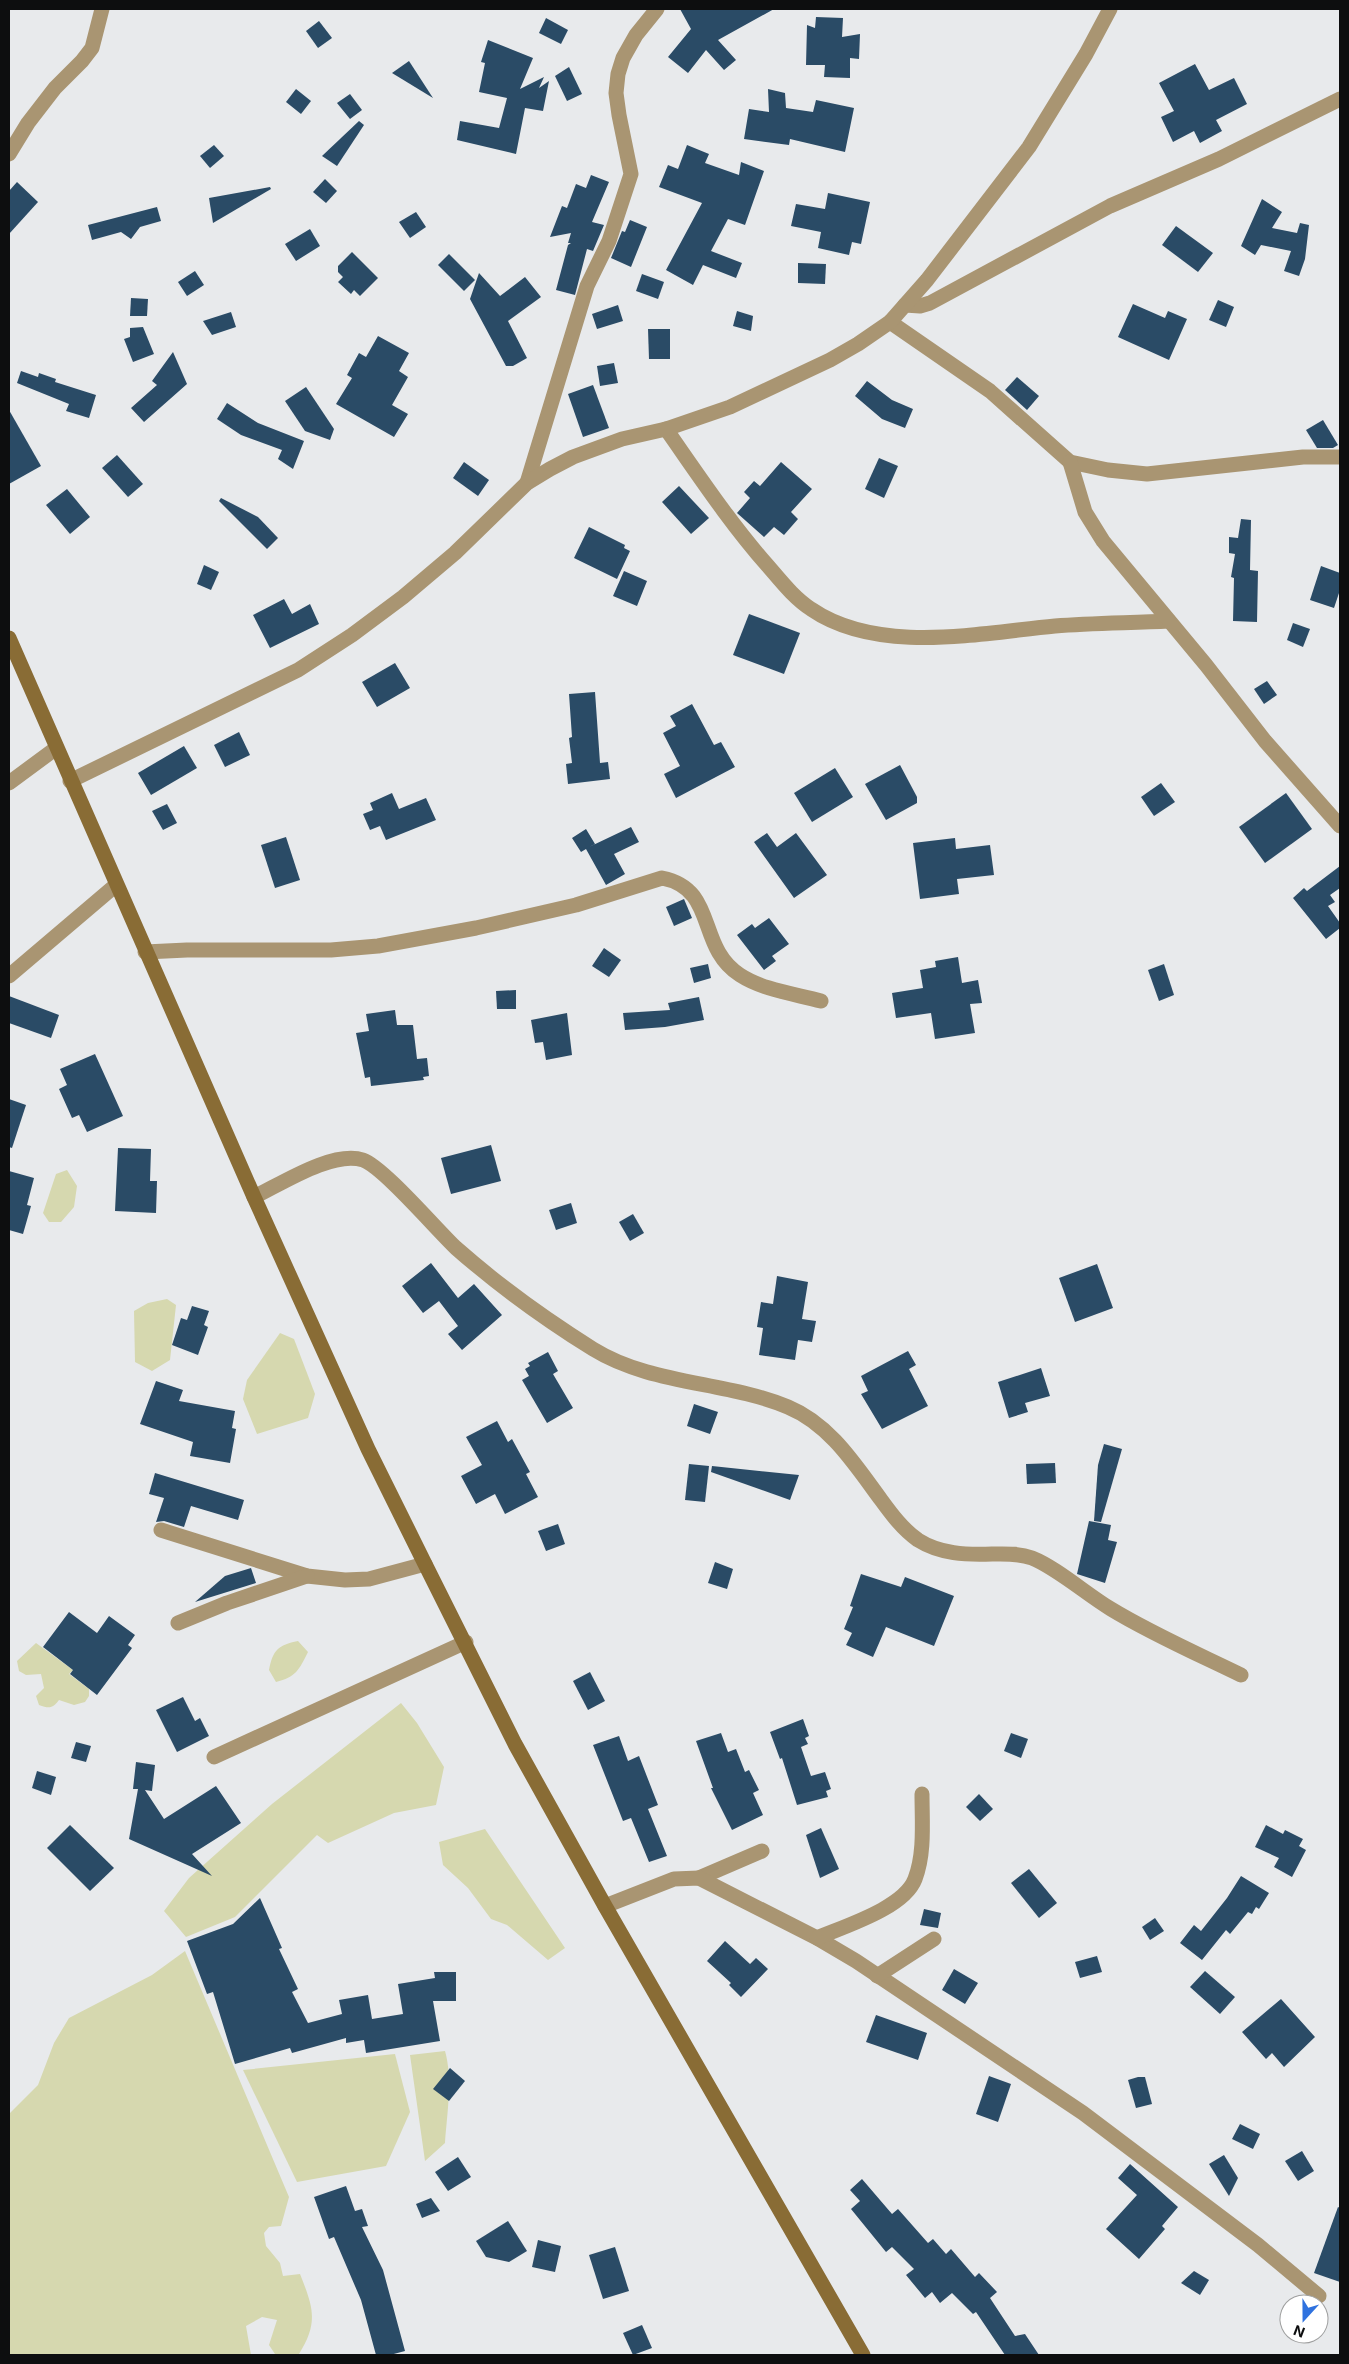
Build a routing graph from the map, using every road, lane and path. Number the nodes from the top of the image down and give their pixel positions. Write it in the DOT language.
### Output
graph roads {
  1 [pos="102,9"];
  2 [pos="657,9"];
  3 [pos="1110,9"];
  4 [pos="1340,99"];
  5 [pos="9,154"];
  6 [pos="905,305"];
  7 [pos="890,322"];
  8 [pos="666,429"];
  9 [pos="1340,457"];
  10 [pos="1070,462"];
  11 [pos="527,483"];
  12 [pos="1169,621"];
  13 [pos="9,638"];
  14 [pos="56,749"];
  15 [pos="70,781"];
  16 [pos="9,783"];
  17 [pos="1340,826"];
  18 [pos="116,885"];
  19 [pos="145,952"];
  20 [pos="9,976"];
  21 [pos="821,1001"];
  22 [pos="254,1197"];
  23 [pos="161,1530"];
  24 [pos="425,1564"];
  25 [pos="307,1576"];
  26 [pos="178,1623"];
  27 [pos="466,1642"];
  28 [pos="1241,1675"];
  29 [pos="214,1757"];
  30 [pos="922,1794"];
  31 [pos="762,1851"];
  32 [pos="699,1878"];
  33 [pos="605,1906"];
  34 [pos="818,1938"];
  35 [pos="934,1939"];
  36 [pos="877,1976"];
  37 [pos="1317,2294"];
  38 [pos="863,2355"];
  1 -- 5 [label="street"];
  2 -- 11 [label="street"];
  3 -- 6 [label="street"];
  4 -- 6 [label="street"];
  6 -- 7 [label="street"];
  7 -- 8 [label="street"];
  7 -- 10 [label="street"];
  8 -- 11 [label="street"];
  8 -- 12 [label="street"];
  9 -- 10 [label="street"];
  10 -- 12 [label="street"];
  11 -- 15 [label="street"];
  12 -- 17 [label="street"];
  13 -- 14 [label="main road"];
  14 -- 15 [label="main road"];
  14 -- 16 [label="street"];
  15 -- 18 [label="main road"];
  18 -- 19 [label="main road"];
  18 -- 20 [label="street"];
  19 -- 21 [label="street"];
  19 -- 22 [label="main road"];
  22 -- 24 [label="main road"];
  22 -- 28 [label="street"];
  23 -- 25 [label="street"];
  24 -- 25 [label="street"];
  24 -- 27 [label="main road"];
  25 -- 26 [label="street"];
  27 -- 29 [label="street"];
  27 -- 33 [label="main road"];
  30 -- 34 [label="street"];
  31 -- 32 [label="street"];
  32 -- 33 [label="street"];
  32 -- 34 [label="street"];
  33 -- 38 [label="main road"];
  34 -- 36 [label="street"];
  35 -- 36 [label="street"];
  36 -- 37 [label="street"];
}
